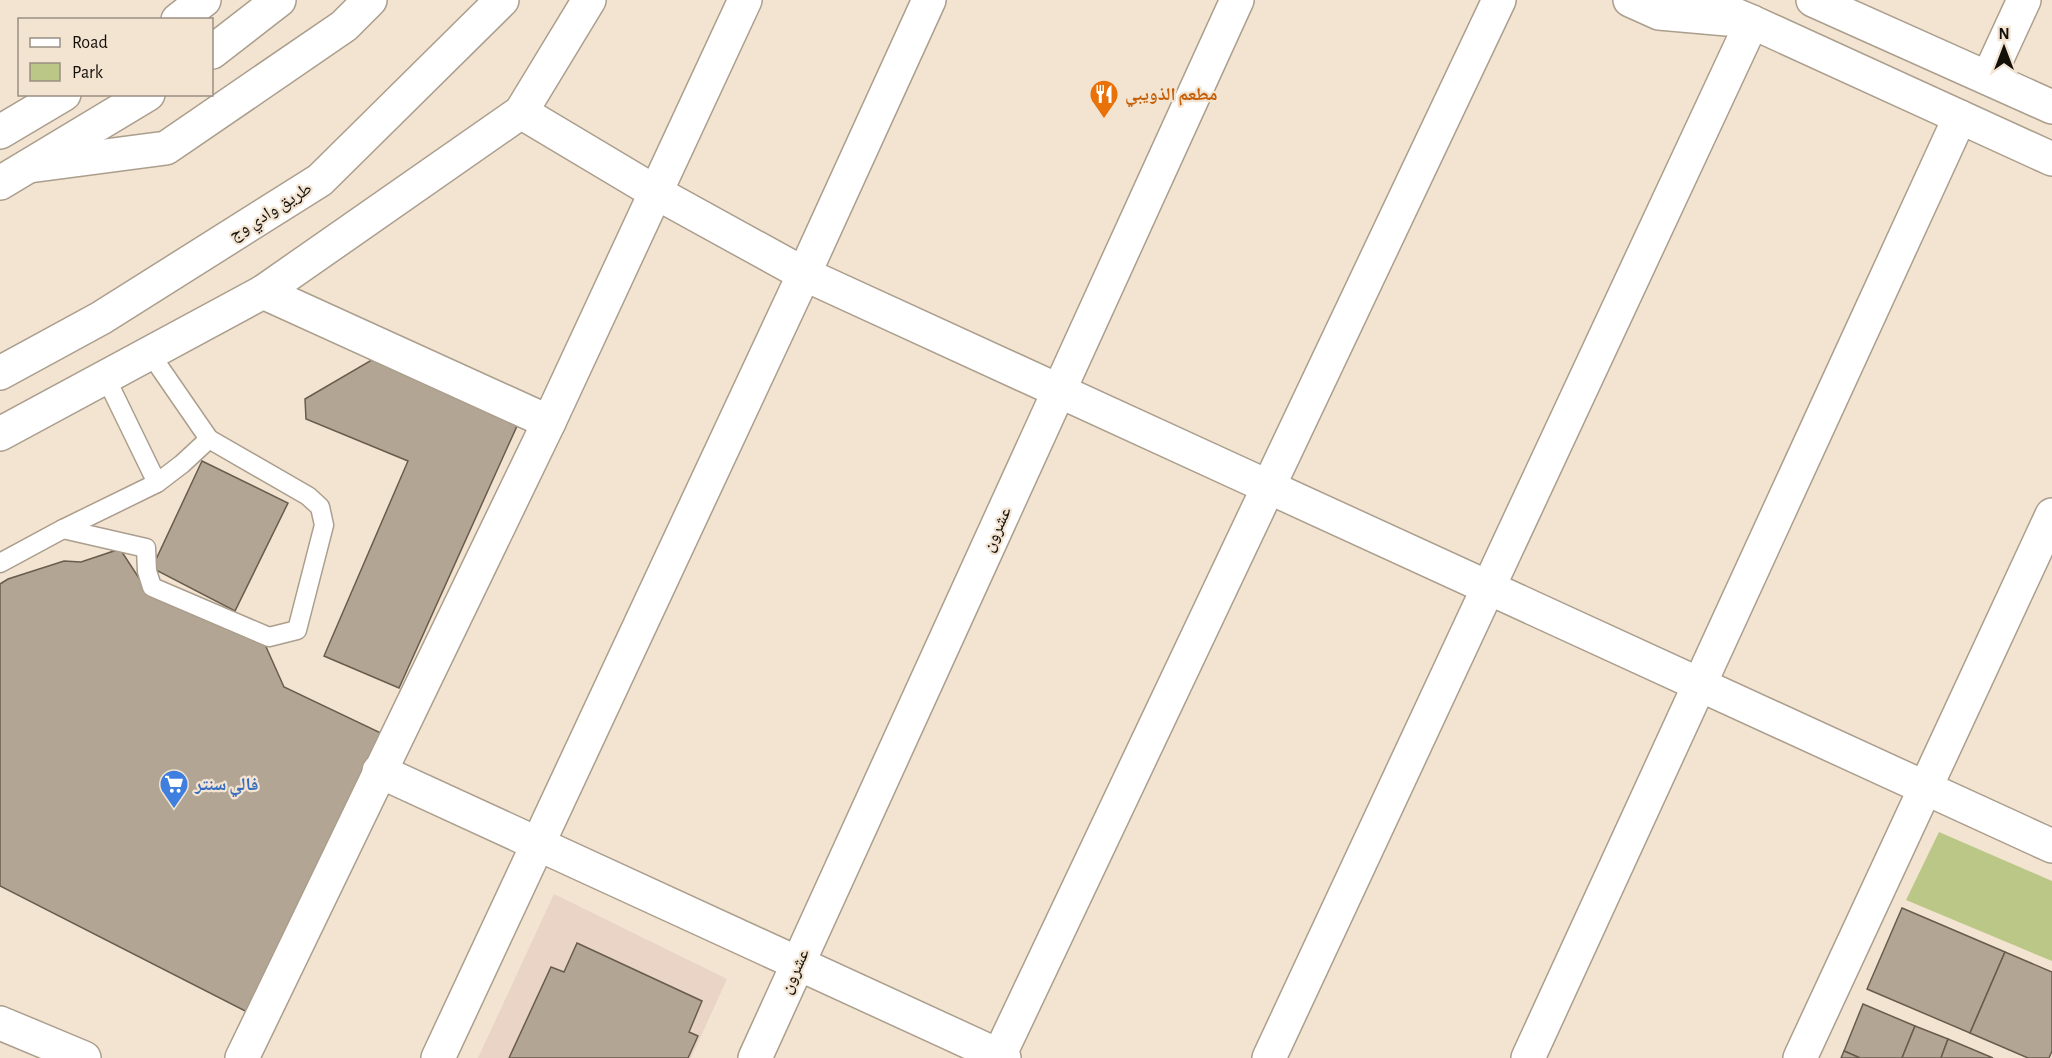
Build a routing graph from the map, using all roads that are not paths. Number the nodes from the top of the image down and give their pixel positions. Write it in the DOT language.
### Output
graph roads {
  1 [pos="204,0"];
  2 [pos="279,0"];
  3 [pos="370,0"];
  4 [pos="502,0"];
  5 [pos="589,0"];
  6 [pos="745,0"];
  7 [pos="929,0"];
  8 [pos="1237,0"];
  9 [pos="1499,0"];
  10 [pos="1630,0"];
  11 [pos="1700,0"];
  12 [pos="1813,0"];
  13 [pos="2024,0"];
  14 [pos="181,18"];
  15 [pos="1752,22"];
  16 [pos="213,51"];
  17 [pos="1988,78"];
  18 [pos="61,96"];
  19 [pos="145,96"];
  20 [pos="2052,107"];
  21 [pos="521,112"];
  22 [pos="1960,117"];
  23 [pos="0,132"];
  24 [pos="2052,159"];
  25 [pos="29,166"];
  26 [pos="0,183"];
  27 [pos="655,192"];
  28 [pos="804,274"];
  29 [pos="263,292"];
  30 [pos="149,352"];
  31 [pos="0,373"];
  32 [pos="105,376"];
  33 [pos="1059,391"];
  34 [pos="549,422"];
  35 [pos="0,434"];
  36 [pos="209,439"];
  37 [pos="157,483"];
  38 [pos="1269,487"];
  39 [pos="2052,516"];
  40 [pos="63,529"];
  41 [pos="0,563"];
  42 [pos="1488,588"];
  43 [pos="1700,685"];
  44 [pos="379,771"];
  45 [pos="1926,788"];
  46 [pos="538,844"];
  47 [pos="2052,846"];
  48 [pos="798,964"];
  49 [pos="0,1023"];
  50 [pos="1000,1057"];
  51 [pos="84,1058"];
  52 [pos="242,1058"];
  53 [pos="438,1058"];
  54 [pos="755,1058"];
  55 [pos="1269,1058"];
  56 [pos="1528,1058"];
  57 [pos="1800,1058"];
  1 -- 14 [label="main road"];
  2 -- 16 [label="main road"];
  3 -- 25 [label="main road"];
  4 -- 31 [label="main road, طريق وادي وج"];
  5 -- 21 [label="main road"];
  6 -- 27 [label="main road"];
  7 -- 28 [label="main road"];
  8 -- 33 [label="main road, عشرون"];
  9 -- 38 [label="main road"];
  10 -- 15 [label="main road"];
  11 -- 15 [label="main road"];
  12 -- 17 [label="main road"];
  13 -- 17 [label="main road"];
  15 -- 22 [label="main road"];
  15 -- 42 [label="main road"];
  17 -- 20 [label="main road"];
  18 -- 23 [label="main road"];
  19 -- 25 [label="main road"];
  21 -- 27 [label="main road"];
  21 -- 29 [label="main road"];
  22 -- 24 [label="main road"];
  22 -- 43 [label="main road"];
  25 -- 26 [label="main road"];
  27 -- 28 [label="main road"];
  27 -- 34 [label="main road"];
  28 -- 33 [label="main road"];
  28 -- 46 [label="main road"];
  29 -- 30 [label="main road"];
  29 -- 34 [label="main road"];
  30 -- 32 [label="main road"];
  30 -- 36 [label="lane"];
  32 -- 35 [label="main road"];
  32 -- 37 [label="lane"];
  33 -- 38 [label="main road"];
  33 -- 48 [label="main road, عشرون"];
  34 -- 44 [label="main road"];
  36 -- 37 [label="lane"];
  36 -- 40 [label="lane"];
  37 -- 40 [label="lane"];
  38 -- 42 [label="main road"];
  38 -- 50 [label="main road"];
  39 -- 45 [label="main road"];
  40 -- 41 [label="lane"];
  42 -- 43 [label="main road"];
  42 -- 55 [label="main road"];
  43 -- 45 [label="main road"];
  43 -- 56 [label="main road"];
  44 -- 46 [label="main road"];
  44 -- 52 [label="main road"];
  45 -- 47 [label="main road"];
  45 -- 57 [label="main road"];
  46 -- 48 [label="main road"];
  46 -- 53 [label="main road"];
  48 -- 50 [label="main road"];
  48 -- 54 [label="main road, عشرون"];
  49 -- 51 [label="main road"];
}
